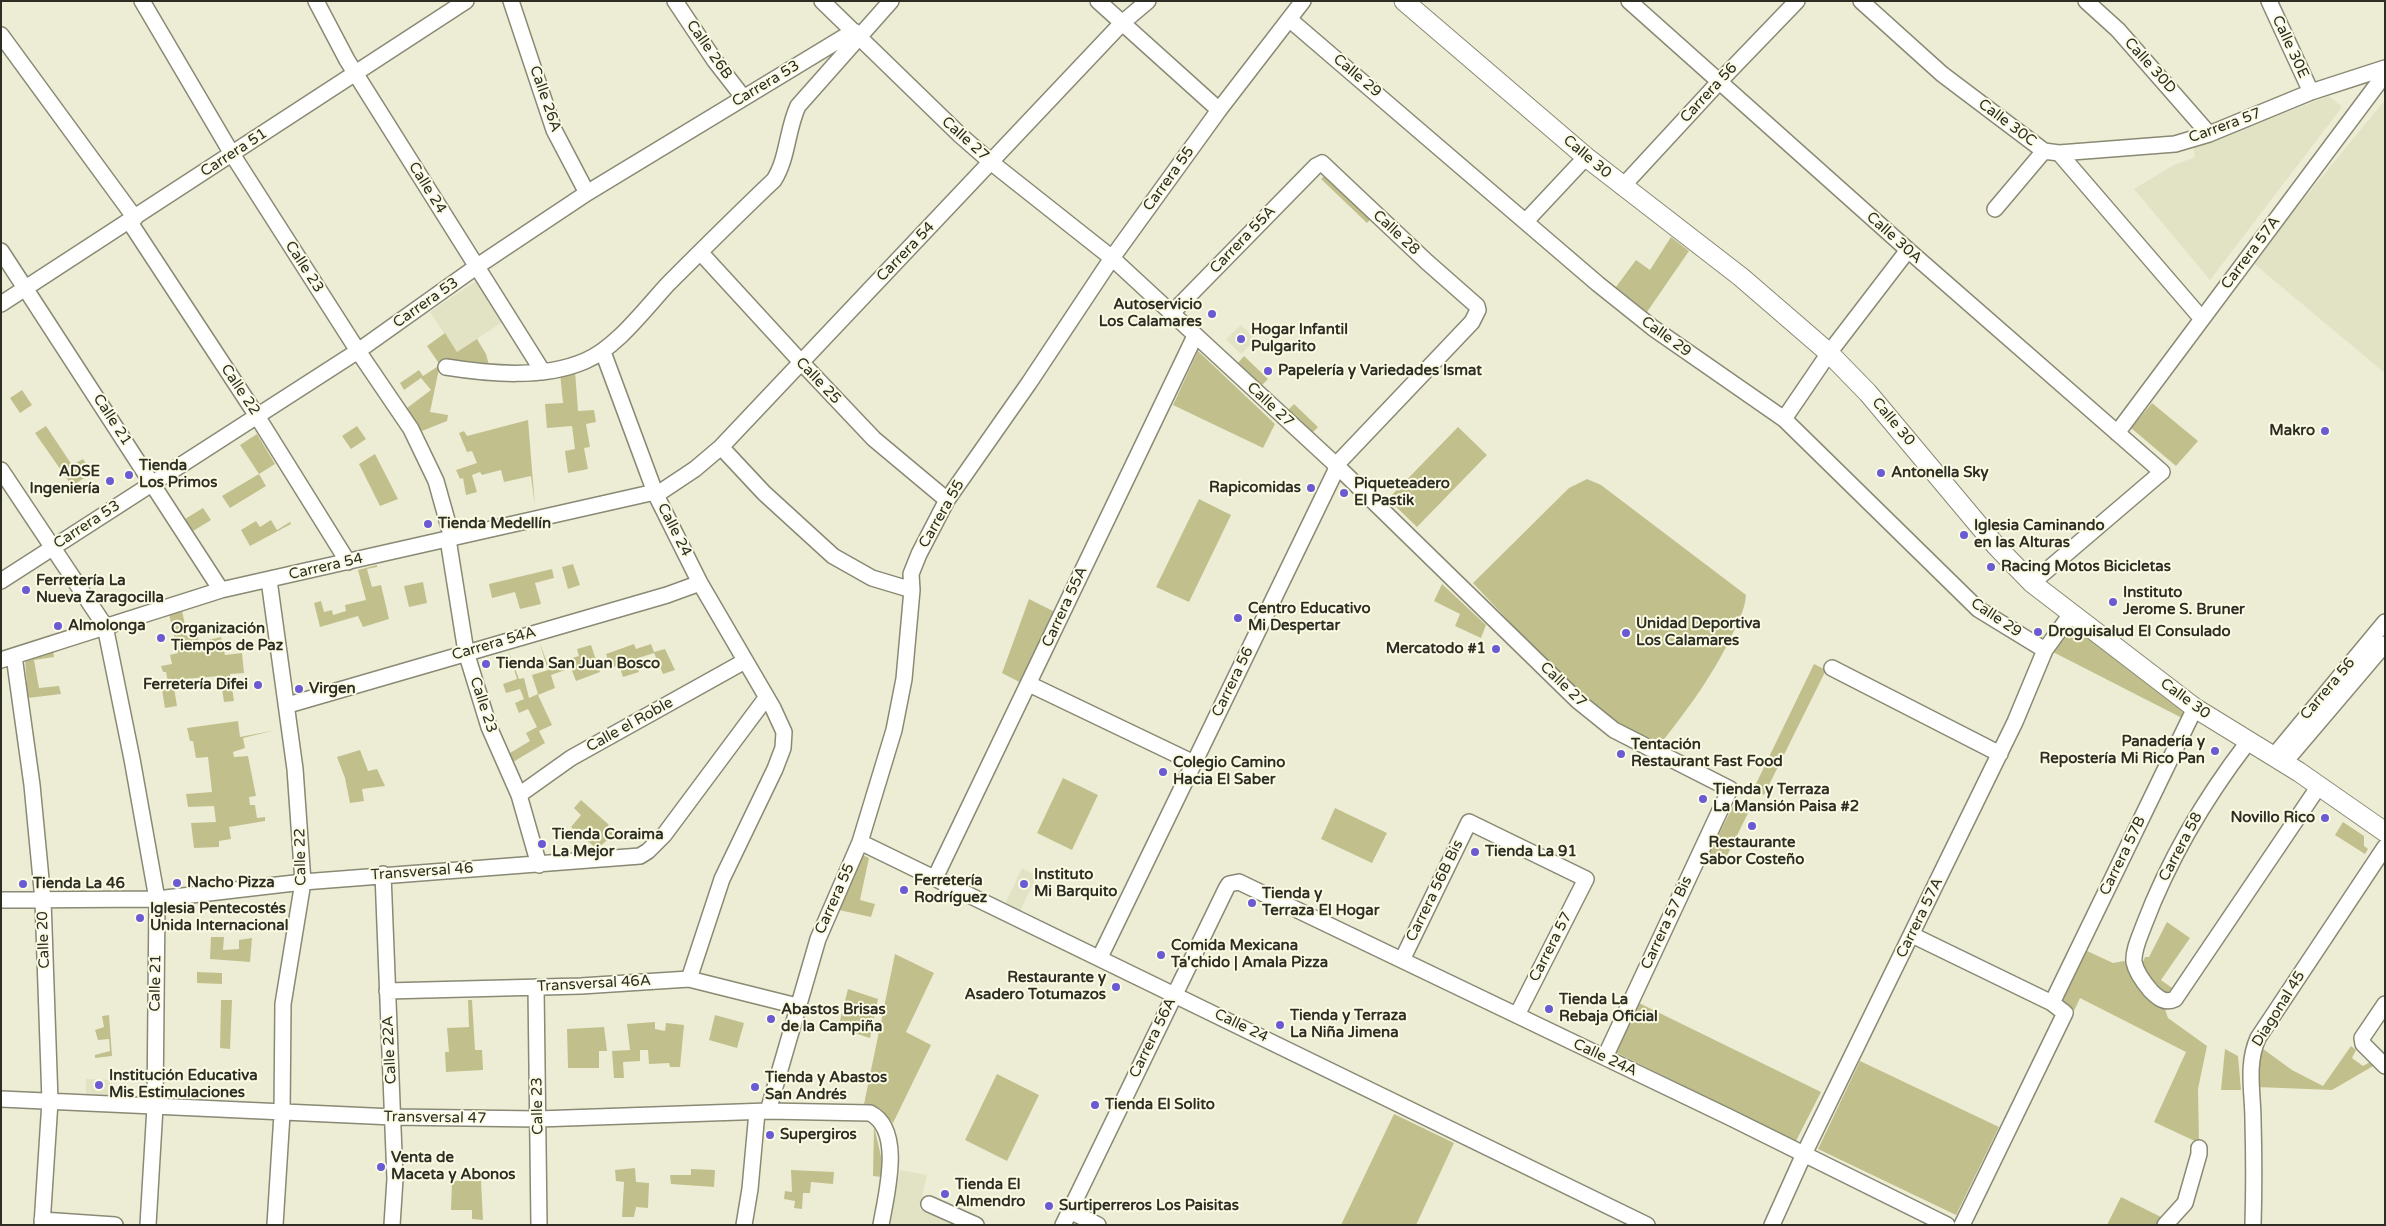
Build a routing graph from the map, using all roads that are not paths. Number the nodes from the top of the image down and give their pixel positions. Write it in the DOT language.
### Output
graph roads {
  1 [pos="142,1"];
  2 [pos="316,1"];
  3 [pos="466,1"];
  4 [pos="511,1"];
  5 [pos="675,1"];
  6 [pos="822,1"];
  7 [pos="891,1"];
  8 [pos="1098,1"];
  9 [pos="1148,1"];
  10 [pos="1303,1"];
  11 [pos="1404,1"];
  12 [pos="1629,1"];
  13 [pos="1798,1"];
  14 [pos="1861,1"];
  15 [pos="2086,1"];
  16 [pos="2269,1"];
  17 [pos="1289,19"];
  18 [pos="1122,23"];
  19 [pos="857,34"];
  20 [pos="1,35"];
  21 [pos="2385,68"];
  22 [pos="356,74"];
  23 [pos="2385,74"];
  24 [pos="1719,82"];
  25 [pos="2311,92"];
  26 [pos="743,97"];
  27 [pos="1219,110"];
  28 [pos="2209,134"];
  29 [pos="2052,152"];
  30 [pos="232,154"];
  31 [pos="1586,157"];
  32 [pos="992,163"];
  33 [pos="1316,166"];
  34 [pos="1622,187"];
  35 [pos="586,193"];
  36 [pos="1995,209"];
  37 [pos="132,220"];
  38 [pos="1526,222"];
  39 [pos="1908,250"];
  40 [pos="1,251"];
  41 [pos="700,252"];
  42 [pos="1112,258"];
  43 [pos="476,267"];
  44 [pos="26,288"];
  45 [pos="1,304"];
  46 [pos="1477,306"];
  47 [pos="1171,314"];
  48 [pos="2202,319"];
  49 [pos="1195,336"];
  50 [pos="358,351"];
  51 [pos="603,352"];
  52 [pos="1829,353"];
  53 [pos="801,362"];
  54 [pos="446,367"];
  55 [pos="543,372"];
  56 [pos="257,416"];
  57 [pos="1784,419"];
  58 [pos="2117,433"];
  59 [pos="721,447"];
  60 [pos="1336,465"];
  61 [pos="1,470"];
  62 [pos="153,482"];
  63 [pos="656,493"];
  64 [pos="947,500"];
  65 [pos="450,538"];
  66 [pos="52,548"];
  67 [pos="348,562"];
  68 [pos="269,580"];
  69 [pos="1,581"];
  70 [pos="700,582"];
  71 [pos="2032,583"];
  72 [pos="221,590"];
  73 [pos="912,590"];
  74 [pos="2071,614"];
  75 [pos="2385,622"];
  76 [pos="105,626"];
  77 [pos="2385,644"];
  78 [pos="2045,650"];
  79 [pos="466,652"];
  80 [pos="8,658"];
  81 [pos="745,660"];
  82 [pos="1832,668"];
  83 [pos="1029,684"];
  84 [pos="766,698"];
  85 [pos="288,705"];
  86 [pos="2195,708"];
  87 [pos="2248,742"];
  88 [pos="2000,754"];
  89 [pos="2278,760"];
  90 [pos="1194,763"];
  91 [pos="2319,786"];
  92 [pos="1730,790"];
  93 [pos="519,795"];
  94 [pos="2385,832"];
  95 [pos="860,842"];
  96 [pos="2385,848"];
  97 [pos="539,864"];
  98 [pos="383,874"];
  99 [pos="935,878"];
  100 [pos="1586,879"];
  101 [pos="303,882"];
  102 [pos="1234,882"];
  103 [pos="157,899"];
  104 [pos="1,900"];
  105 [pos="43,900"];
  106 [pos="1912,935"];
  107 [pos="1100,957"];
  108 [pos="1402,960"];
  109 [pos="689,979"];
  110 [pos="536,987"];
  111 [pos="387,990"];
  112 [pos="1174,993"];
  113 [pos="2052,1003"];
  114 [pos="2385,1004"];
  115 [pos="797,1006"];
  116 [pos="1517,1015"];
  117 [pos="1605,1057"];
  118 [pos="2385,1066"];
  119 [pos="1,1099"];
  120 [pos="50,1101"];
  121 [pos="155,1107"];
  122 [pos="762,1112"];
  123 [pos="282,1114"];
  124 [pos="393,1117"];
  125 [pos="538,1119"];
  126 [pos="2199,1148"];
  127 [pos="1804,1154"];
  128 [pos="929,1204"];
  129 [pos="1067,1218"];
  130 [pos="42,1223"];
  131 [pos="115,1225"];
  132 [pos="148,1225"];
  133 [pos="275,1225"];
  134 [pos="392,1225"];
  135 [pos="539,1225"];
  136 [pos="744,1225"];
  137 [pos="880,1225"];
  138 [pos="976,1225"];
  139 [pos="1098,1225"];
  140 [pos="1647,1225"];
  141 [pos="1772,1225"];
  142 [pos="1947,1225"];
  143 [pos="1962,1225"];
  144 [pos="2165,1225"];
  145 [pos="2253,1225"];
  1 -- 30 [label="street, Calle 23"];
  2 -- 22 [label="street, Calle 24"];
  3 -- 22 [label="street, Carrera 51"];
  4 -- 35 [label="street, Calle 26A"];
  5 -- 26 [label="street, Calle 26B"];
  6 -- 19 [label="street, Calle 27"];
  7 -- 19 [label="street, Carrera 53"];
  8 -- 18 [label="street"];
  9 -- 18 [label="street, Carrera 54"];
  10 -- 17 [label="street, Carrera 55"];
  11 -- 31 [label="main road, Calle 30"];
  12 -- 24 [label="street, Calle 30A"];
  13 -- 24 [label="street, Carrera 56"];
  14 -- 29 [label="street, Calle 30C"];
  15 -- 28 [label="street, Calle 30D"];
  16 -- 25 [label="street, Calle 30E"];
  17 -- 27 [label="street, Carrera 55"];
  17 -- 38 [label="street, Calle 29"];
  18 -- 27 [label="street"];
  18 -- 32 [label="street, Carrera 54"];
  19 -- 26 [label="street, Carrera 53"];
  19 -- 32 [label="street, Calle 27"];
  19 -- 41 [label="street, Carrera 53"];
  20 -- 37 [label="street, Calle 22"];
  21 -- 25 [label="street, Carrera 57"];
  22 -- 30 [label="street, Carrera 51"];
  22 -- 43 [label="street, Calle 24"];
  23 -- 48 [label="street, Carrera 57A"];
  24 -- 34 [label="street, Carrera 56"];
  24 -- 39 [label="street, Calle 30A"];
  25 -- 28 [label="street, Carrera 57"];
  26 -- 35 [label="street, Carrera 53"];
  27 -- 42 [label="street, Carrera 55"];
  28 -- 29 [label="street, Carrera 57"];
  29 -- 36 [label="street"];
  29 -- 48 [label="street, Calle 30C"];
  30 -- 37 [label="street, Carrera 51"];
  30 -- 50 [label="street, Calle 23"];
  31 -- 34 [label="main road, Calle 30"];
  31 -- 38 [label="street"];
  32 -- 42 [label="street, Calle 27"];
  32 -- 53 [label="street, Carrera 54"];
  33 -- 46 [label="street, Calle 28"];
  33 -- 47 [label="street, Carrera 55A"];
  34 -- 52 [label="main road, Calle 30"];
  35 -- 43 [label="street, Carrera 53"];
  37 -- 44 [label="street, Carrera 51"];
  37 -- 56 [label="street, Calle 22"];
  38 -- 57 [label="street, Calle 29"];
  39 -- 52 [label="street"];
  39 -- 58 [label="street, Calle 30A"];
  40 -- 44 [label="street, Calle 21"];
  41 -- 51 [label="street, Carrera 53"];
  41 -- 53 [label="street, Calle 25"];
  42 -- 47 [label="street, Calle 27"];
  42 -- 64 [label="street, Carrera 55"];
  43 -- 50 [label="street, Carrera 53"];
  43 -- 55 [label="street, Calle 24"];
  44 -- 45 [label="street, Carrera 51"];
  44 -- 62 [label="street, Calle 21"];
  46 -- 60 [label="street, Carrera 56"];
  47 -- 49 [label="street, Calle 27"];
  48 -- 58 [label="street, Carrera 57A"];
  49 -- 60 [label="street, Calle 27"];
  49 -- 83 [label="street, Carrera 55A"];
  50 -- 56 [label="street, Carrera 53"];
  50 -- 65 [label="street, Calle 23"];
  51 -- 55 [label="street, Carrera 53"];
  51 -- 63 [label="street, Calle 24"];
  52 -- 57 [label="street"];
  52 -- 71 [label="main road, Calle 30"];
  53 -- 59 [label="street, Carrera 54"];
  53 -- 64 [label="street, Calle 25"];
  54 -- 55 [label="street, Carrera 53"];
  56 -- 62 [label="street, Carrera 53"];
  56 -- 67 [label="street, Calle 22"];
  57 -- 78 [label="street, Calle 29"];
  58 -- 71 [label="street, Calle 30A"];
  59 -- 63 [label="street, Carrera 54"];
  59 -- 73 [label="street"];
  60 -- 90 [label="street, Carrera 56"];
  60 -- 92 [label="street, Calle 27"];
  61 -- 66 [label="street"];
  62 -- 66 [label="street, Carrera 53"];
  62 -- 72 [label="street, Calle 21"];
  63 -- 65 [label="street, Carrera 54"];
  63 -- 70 [label="street, Calle 24"];
  64 -- 73 [label="street, Carrera 55"];
  65 -- 67 [label="street, Carrera 54"];
  65 -- 79 [label="street, Calle 23"];
  66 -- 69 [label="street, Carrera 53"];
  66 -- 76 [label="street"];
  67 -- 68 [label="street, Carrera 54"];
  68 -- 72 [label="street, Carrera 54"];
  68 -- 85 [label="street, Calle 22"];
  70 -- 79 [label="street, Carrera 54A"];
  70 -- 81 [label="street, Calle 24"];
  71 -- 74 [label="main road, Calle 30"];
  72 -- 76 [label="street, Carrera 54"];
  73 -- 95 [label="street, Carrera 55"];
  74 -- 78 [label="street, Carrera 57A"];
  74 -- 86 [label="main road, Calle 30"];
  75 -- 89 [label="street, Carrera 56"];
  76 -- 80 [label="street, Carrera 54"];
  76 -- 103 [label="street, Calle 21"];
  77 -- 89 [label="street, Carrera 56"];
  78 -- 88 [label="street, Carrera 57A"];
  79 -- 85 [label="street, Carrera 54A"];
  79 -- 93 [label="street, Calle 23"];
  80 -- 105 [label="street, Calle 20"];
  81 -- 84 [label="street, Calle 24"];
  81 -- 93 [label="street, Calle el Roble"];
  82 -- 88 [label="street"];
  83 -- 90 [label="street"];
  83 -- 99 [label="street, Carrera 55A"];
  84 -- 97 [label="street, Transversal 46"];
  84 -- 109 [label="street, Calle 24"];
  85 -- 101 [label="street, Calle 22"];
  86 -- 87 [label="main road, Calle 30"];
  86 -- 113 [label="street, Carrera 57B"];
  87 -- 89 [label="main road, Calle 30"];
  87 -- 91 [label="street, Carrera 58"];
  88 -- 106 [label="street, Carrera 57A"];
  89 -- 91 [label="main road, Calle 30"];
  90 -- 107 [label="street, Carrera 56"];
  91 -- 94 [label="main road, Calle 30"];
  92 -- 117 [label="street, Carrera 57 Bis"];
  93 -- 97 [label="street, Calle 23"];
  95 -- 99 [label="street, Calle 24"];
  95 -- 115 [label="street, Carrera 55"];
  96 -- 145 [label="street, Diagonal 45"];
  97 -- 98 [label="street, Transversal 46"];
  98 -- 101 [label="street, Transversal 46"];
  98 -- 111 [label="street, Calle 22A"];
  99 -- 107 [label="street, Calle 24"];
  100 -- 108 [label="street, Carrera 56B Bis"];
  100 -- 116 [label="street, Carrera 57"];
  101 -- 103 [label="street, Transversal 46"];
  101 -- 123 [label="street, Calle 22"];
  102 -- 108 [label="street, Calle 24A"];
  102 -- 112 [label="street, Carrera 56A"];
  103 -- 105 [label="street, Transversal 46"];
  103 -- 121 [label="street, Calle 21"];
  104 -- 105 [label="street, Transversal 46"];
  105 -- 120 [label="street, Calle 20"];
  106 -- 113 [label="street"];
  106 -- 127 [label="street, Carrera 57A"];
  107 -- 112 [label="street, Calle 24"];
  108 -- 116 [label="street, Calle 24A"];
  109 -- 110 [label="street, Transversal 46A"];
  109 -- 115 [label="street, Transversal 46A"];
  110 -- 111 [label="street, Transversal 46A"];
  110 -- 125 [label="street, Calle 23"];
  111 -- 124 [label="street, Calle 22A"];
  112 -- 129 [label="street, Carrera 56A"];
  112 -- 140 [label="street, Calle 24"];
  113 -- 143 [label="street"];
  114 -- 118 [label="street"];
  115 -- 122 [label="street, Carrera 55"];
  116 -- 117 [label="street, Calle 24A"];
  117 -- 127 [label="street, Calle 24A"];
  119 -- 120 [label="street, Transversal 47"];
  120 -- 121 [label="street, Transversal 47"];
  120 -- 130 [label="street, Calle 20"];
  121 -- 123 [label="street, Transversal 47"];
  121 -- 132 [label="street, Calle 21"];
  122 -- 125 [label="street, Transversal 47"];
  122 -- 136 [label="street, Carrera 55"];
  122 -- 137 [label="street, Transversal 47"];
  123 -- 124 [label="street, Transversal 47"];
  123 -- 133 [label="street, Calle 22"];
  124 -- 125 [label="street, Transversal 47"];
  124 -- 134 [label="street, Calle 22A"];
  125 -- 135 [label="street, Calle 23"];
  126 -- 144 [label="street"];
  127 -- 141 [label="street, Carrera 57A"];
  127 -- 142 [label="street, Calle 24A"];
  128 -- 138 [label="street"];
  129 -- 139 [label="street"];
  130 -- 131 [label="street"];
}
